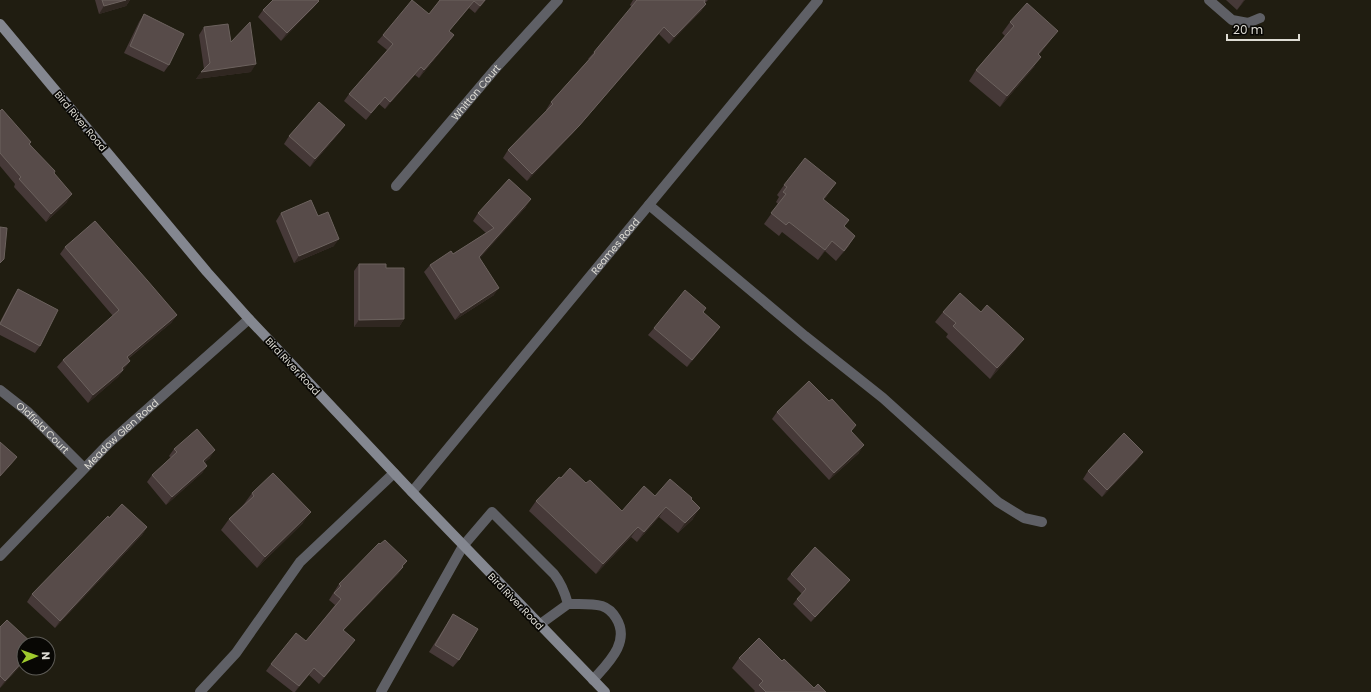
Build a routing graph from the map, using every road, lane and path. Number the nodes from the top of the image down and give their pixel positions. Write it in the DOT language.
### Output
graph roads {
  1 [pos="558,0"];
  2 [pos="818,0"];
  3 [pos="1209,0"];
  4 [pos="1260,18"];
  5 [pos="0,25"];
  6 [pos="396,186"];
  7 [pos="649,205"];
  8 [pos="249,319"];
  9 [pos="0,390"];
  10 [pos="84,468"];
  11 [pos="394,473"];
  12 [pos="412,492"];
  13 [pos="1042,522"];
  14 [pos="463,546"];
  15 [pos="0,556"];
  16 [pos="568,604"];
  17 [pos="540,625"];
  18 [pos="593,680"];
  19 [pos="200,692"];
  20 [pos="381,692"];
  21 [pos="605,692"];
  1 -- 6 [label="street, Whitton Court"];
  2 -- 7 [label="street, Reames Road"];
  3 -- 4 [label="street"];
  5 -- 8 [label="street, Bird River Road"];
  7 -- 12 [label="street, Reames Road"];
  7 -- 13 [label="street"];
  8 -- 10 [label="street, Meadow Glen Road"];
  8 -- 11 [label="street, Bird River Road"];
  9 -- 10 [label="street, Oldfield Court"];
  10 -- 15 [label="street, Meadow Glen Road"];
  11 -- 12 [label="street, Bird River Road"];
  11 -- 19 [label="street"];
  12 -- 14 [label="street, Bird River Road"];
  14 -- 16 [label="street"];
  14 -- 17 [label="street, Bird River Road"];
  14 -- 20 [label="street"];
  16 -- 17 [label="street"];
  16 -- 18 [label="street"];
  17 -- 18 [label="street, Bird River Road"];
  18 -- 21 [label="street, Bird River Road"];
}
